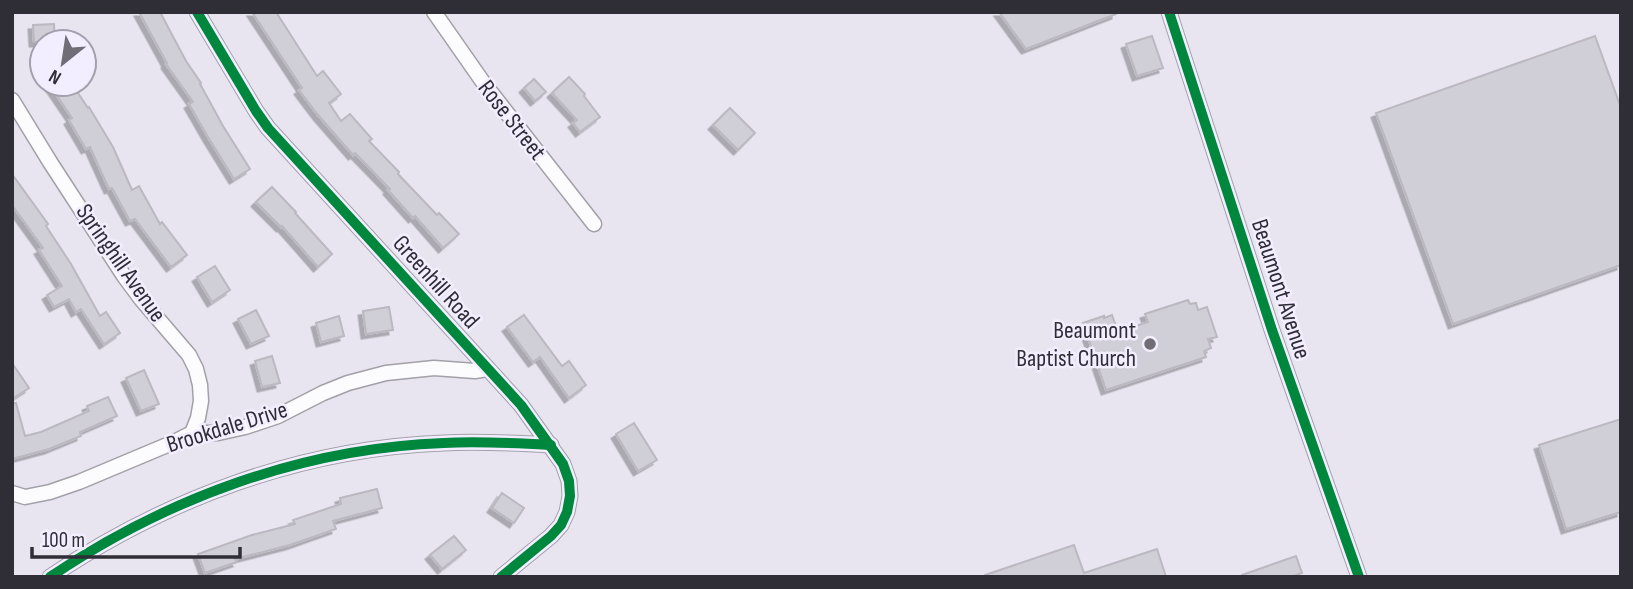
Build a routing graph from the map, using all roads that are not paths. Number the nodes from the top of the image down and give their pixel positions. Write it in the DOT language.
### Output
graph roads {
  1 [pos="197,12"];
  2 [pos="433,12"];
  3 [pos="1169,12"];
  4 [pos="12,100"];
  5 [pos="594,224"];
  6 [pos="487,369"];
  7 [pos="192,433"];
  8 [pos="551,445"];
  9 [pos="12,493"];
  10 [pos="50,577"];
  11 [pos="501,577"];
  12 [pos="1359,577"];
  1 -- 6 [label="street, Greenhill Road"];
  2 -- 5 [label="street, Rose Street"];
  3 -- 12 [label="street, Beaumont Avenue"];
  4 -- 7 [label="street, Springhill Avenue"];
  6 -- 7 [label="street, Brookdale Drive"];
  6 -- 8 [label="street, Greenhill Road"];
  7 -- 9 [label="street, Brookdale Drive"];
  8 -- 10 [label="street"];
  8 -- 11 [label="street, Greenhill Road"];
}
